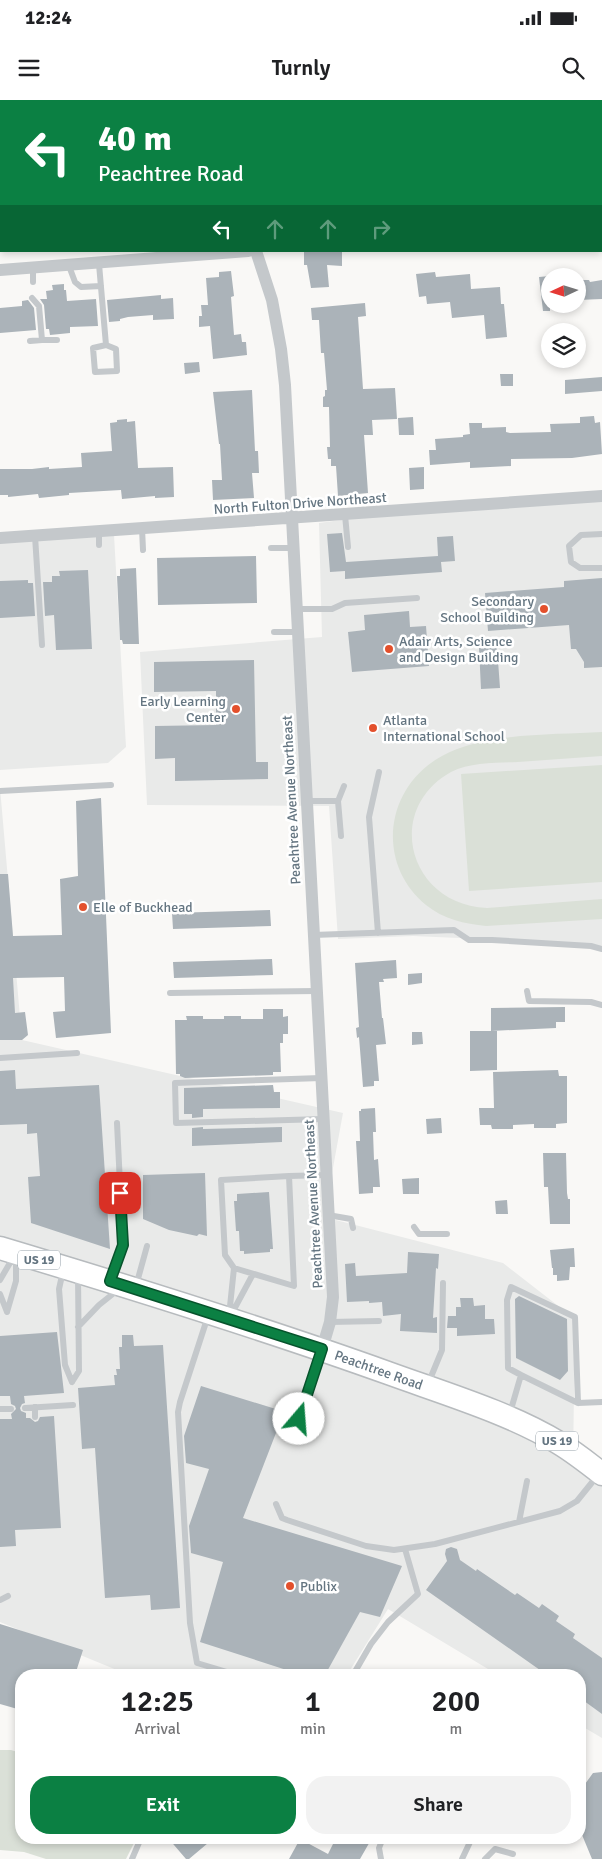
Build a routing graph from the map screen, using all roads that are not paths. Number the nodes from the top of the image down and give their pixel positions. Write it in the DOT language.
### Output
graph roads {
  1 [pos="237,252"];
  2 [pos="256,252"];
  3 [pos="99,264"];
  4 [pos="69,266"];
  5 [pos="33,268"];
  6 [pos="0,270"];
  7 [pos="33,282"];
  8 [pos="101,286"];
  9 [pos="32,298"];
  10 [pos="42,340"];
  11 [pos="57,340"];
  12 [pos="30,341"];
  13 [pos="106,345"];
  14 [pos="602,496"];
  15 [pos="346,515"];
  16 [pos="291,519"];
  17 [pos="142,528"];
  18 [pos="99,531"];
  19 [pos="602,534"];
  20 [pos="35,536"];
  21 [pos="0,538"];
  22 [pos="99,544"];
  23 [pos="348,547"];
  24 [pos="271,548"];
  25 [pos="293,548"];
  26 [pos="143,550"];
  27 [pos="602,568"];
  28 [pos="418,598"];
  29 [pos="296,609"];
  30 [pos="274,632"];
  31 [pos="297,632"];
  32 [pos="42,645"];
  33 [pos="379,772"];
  34 [pos="111,785"];
  35 [pos="344,786"];
  36 [pos="0,790"];
  37 [pos="306,801"];
  38 [pos="338,801"];
  39 [pos="341,836"];
  40 [pos="378,933"];
  41 [pos="313,935"];
  42 [pos="602,949"];
  43 [pos="316,991"];
  44 [pos="526,991"];
  45 [pos="170,992"];
  46 [pos="602,1005"];
  47 [pos="77,1053"];
  48 [pos="0,1058"];
  49 [pos="321,1078"];
  50 [pos="323,1119"];
  51 [pos="117,1123"];
  52 [pos="289,1176"];
  53 [pos="326,1176"];
  54 [pos="328,1215"];
  55 [pos="414,1227"];
  56 [pos="353,1228"];
  57 [pos="446,1234"];
  58 [pos="147,1246"];
  59 [pos="8,1251"];
  60 [pos="234,1268"];
  61 [pos="71,1269"];
  62 [pos="253,1274"];
  63 [pos="0,1280"];
  64 [pos="443,1283"];
  65 [pos="123,1285"];
  66 [pos="0,1294"];
  67 [pos="219,1316"];
  68 [pos="379,1321"];
  69 [pos="330,1322"];
  70 [pos="78,1327"];
  71 [pos="322,1349"];
  72 [pos="521,1375"];
  73 [pos="426,1387"];
  74 [pos="602,1402"];
  75 [pos="578,1403"];
  76 [pos="74,1405"];
  77 [pos="35,1407"];
  78 [pos="0,1408"];
  79 [pos="25,1408"];
  80 [pos="11,1409"];
  81 [pos="35,1417"];
  82 [pos="299,1419"];
  83 [pos="508,1419"];
  84 [pos="601,1472"];
  85 [pos="527,1482"];
  86 [pos="276,1504"];
  87 [pos="518,1522"];
  88 [pos="405,1549"];
  89 [pos="8,1596"];
  90 [pos="0,1600"];
  91 [pos="217,1669"];
  92 [pos="356,1669"];
  93 [pos="138,1844"];
  94 [pos="381,1844"];
  95 [pos="469,1844"];
  96 [pos="513,1854"];
  97 [pos="132,1859"];
  98 [pos="381,1859"];
  99 [pos="462,1859"];
  100 [pos="485,1859"];
  1 -- 3 [label="street"];
  2 -- 16 [label="street, Peachtree Avenue Northeast"];
  3 -- 4 [label="street"];
  3 -- 8 [label="lane"];
  4 -- 5 [label="street"];
  4 -- 8 [label="lane"];
  5 -- 6 [label="street"];
  5 -- 7 [label="lane"];
  8 -- 13 [label="lane"];
  9 -- 10 [label="lane"];
  10 -- 11 [label="lane"];
  10 -- 12 [label="lane"];
  13 -- 13 [label="lane"];
  14 -- 15 [label="street, North Fulton Drive Northeast"];
  15 -- 16 [label="street, North Fulton Drive Northeast"];
  15 -- 23 [label="lane"];
  16 -- 17 [label="street, North Fulton Drive Northeast"];
  16 -- 25 [label="street, Peachtree Avenue Northeast"];
  17 -- 18 [label="street, North Fulton Drive Northeast"];
  17 -- 26 [label="lane"];
  18 -- 20 [label="street, North Fulton Drive Northeast"];
  18 -- 22 [label="lane"];
  19 -- 27 [label="lane"];
  20 -- 21 [label="street, North Fulton Drive Northeast"];
  20 -- 32 [label="lane"];
  24 -- 25 [label="lane"];
  25 -- 29 [label="street, Peachtree Avenue Northeast"];
  28 -- 29 [label="lane"];
  29 -- 31 [label="street, Peachtree Avenue Northeast"];
  30 -- 31 [label="lane"];
  31 -- 37 [label="street, Peachtree Avenue Northeast"];
  33 -- 40 [label="lane"];
  34 -- 36 [label="lane"];
  35 -- 38 [label="lane"];
  37 -- 38 [label="lane"];
  37 -- 41 [label="street, Peachtree Avenue Northeast"];
  38 -- 39 [label="lane"];
  40 -- 41 [label="lane"];
  40 -- 42 [label="lane"];
  41 -- 43 [label="street, Peachtree Avenue Northeast"];
  43 -- 45 [label="lane"];
  43 -- 49 [label="street, Peachtree Avenue Northeast"];
  44 -- 46 [label="lane"];
  47 -- 48 [label="lane"];
  49 -- 50 [label="street, Peachtree Avenue Northeast"];
  49 -- 50 [label="lane"];
  50 -- 53 [label="street, Peachtree Avenue Northeast"];
  51 -- 65 [label="lane"];
  52 -- 53 [label="lane"];
  52 -- 60 [label="lane"];
  52 -- 62 [label="lane"];
  53 -- 54 [label="street, Peachtree Avenue Northeast"];
  54 -- 56 [label="lane"];
  54 -- 69 [label="street, Peachtree Avenue Northeast"];
  55 -- 57 [label="lane"];
  58 -- 65 [label="lane"];
  59 -- 61 [label="highway, Peachtree Road / US 19"];
  59 -- 63 [label="lane"];
  59 -- 66 [label="lane"];
  60 -- 62 [label="lane"];
  60 -- 67 [label="lane"];
  61 -- 65 [label="highway, Peachtree Road / US 19"];
  61 -- 70 [label="lane"];
  61 -- 70 [label="lane"];
  62 -- 67 [label="lane"];
  64 -- 73 [label="lane"];
  65 -- 67 [label="highway, Peachtree Road / US 19"];
  65 -- 70 [label="lane"];
  67 -- 71 [label="highway, Peachtree Road / US 19"];
  67 -- 91 [label="lane"];
  68 -- 69 [label="lane"];
  69 -- 71 [label="street, Peachtree Avenue Northeast"];
  71 -- 73 [label="highway, Peachtree Road / US 19"];
  71 -- 82 [label="lane"];
  72 -- 75 [label="lane"];
  72 -- 75 [label="lane"];
  72 -- 83 [label="lane"];
  73 -- 83 [label="highway, Peachtree Road / US 19"];
  74 -- 75 [label="lane"];
  76 -- 77 [label="lane"];
  77 -- 79 [label="lane"];
  77 -- 81 [label="lane"];
  78 -- 80 [label="lane"];
  83 -- 84 [label="highway, Peachtree Road / US 19"];
  84 -- 87 [label="lane"];
  85 -- 87 [label="lane"];
  86 -- 88 [label="lane"];
  87 -- 88 [label="lane"];
  88 -- 92 [label="lane"];
  89 -- 90 [label="lane"];
  93 -- 97 [label="lane"];
  94 -- 98 [label="lane"];
  95 -- 99 [label="lane"];
  96 -- 100 [label="lane"];
}
